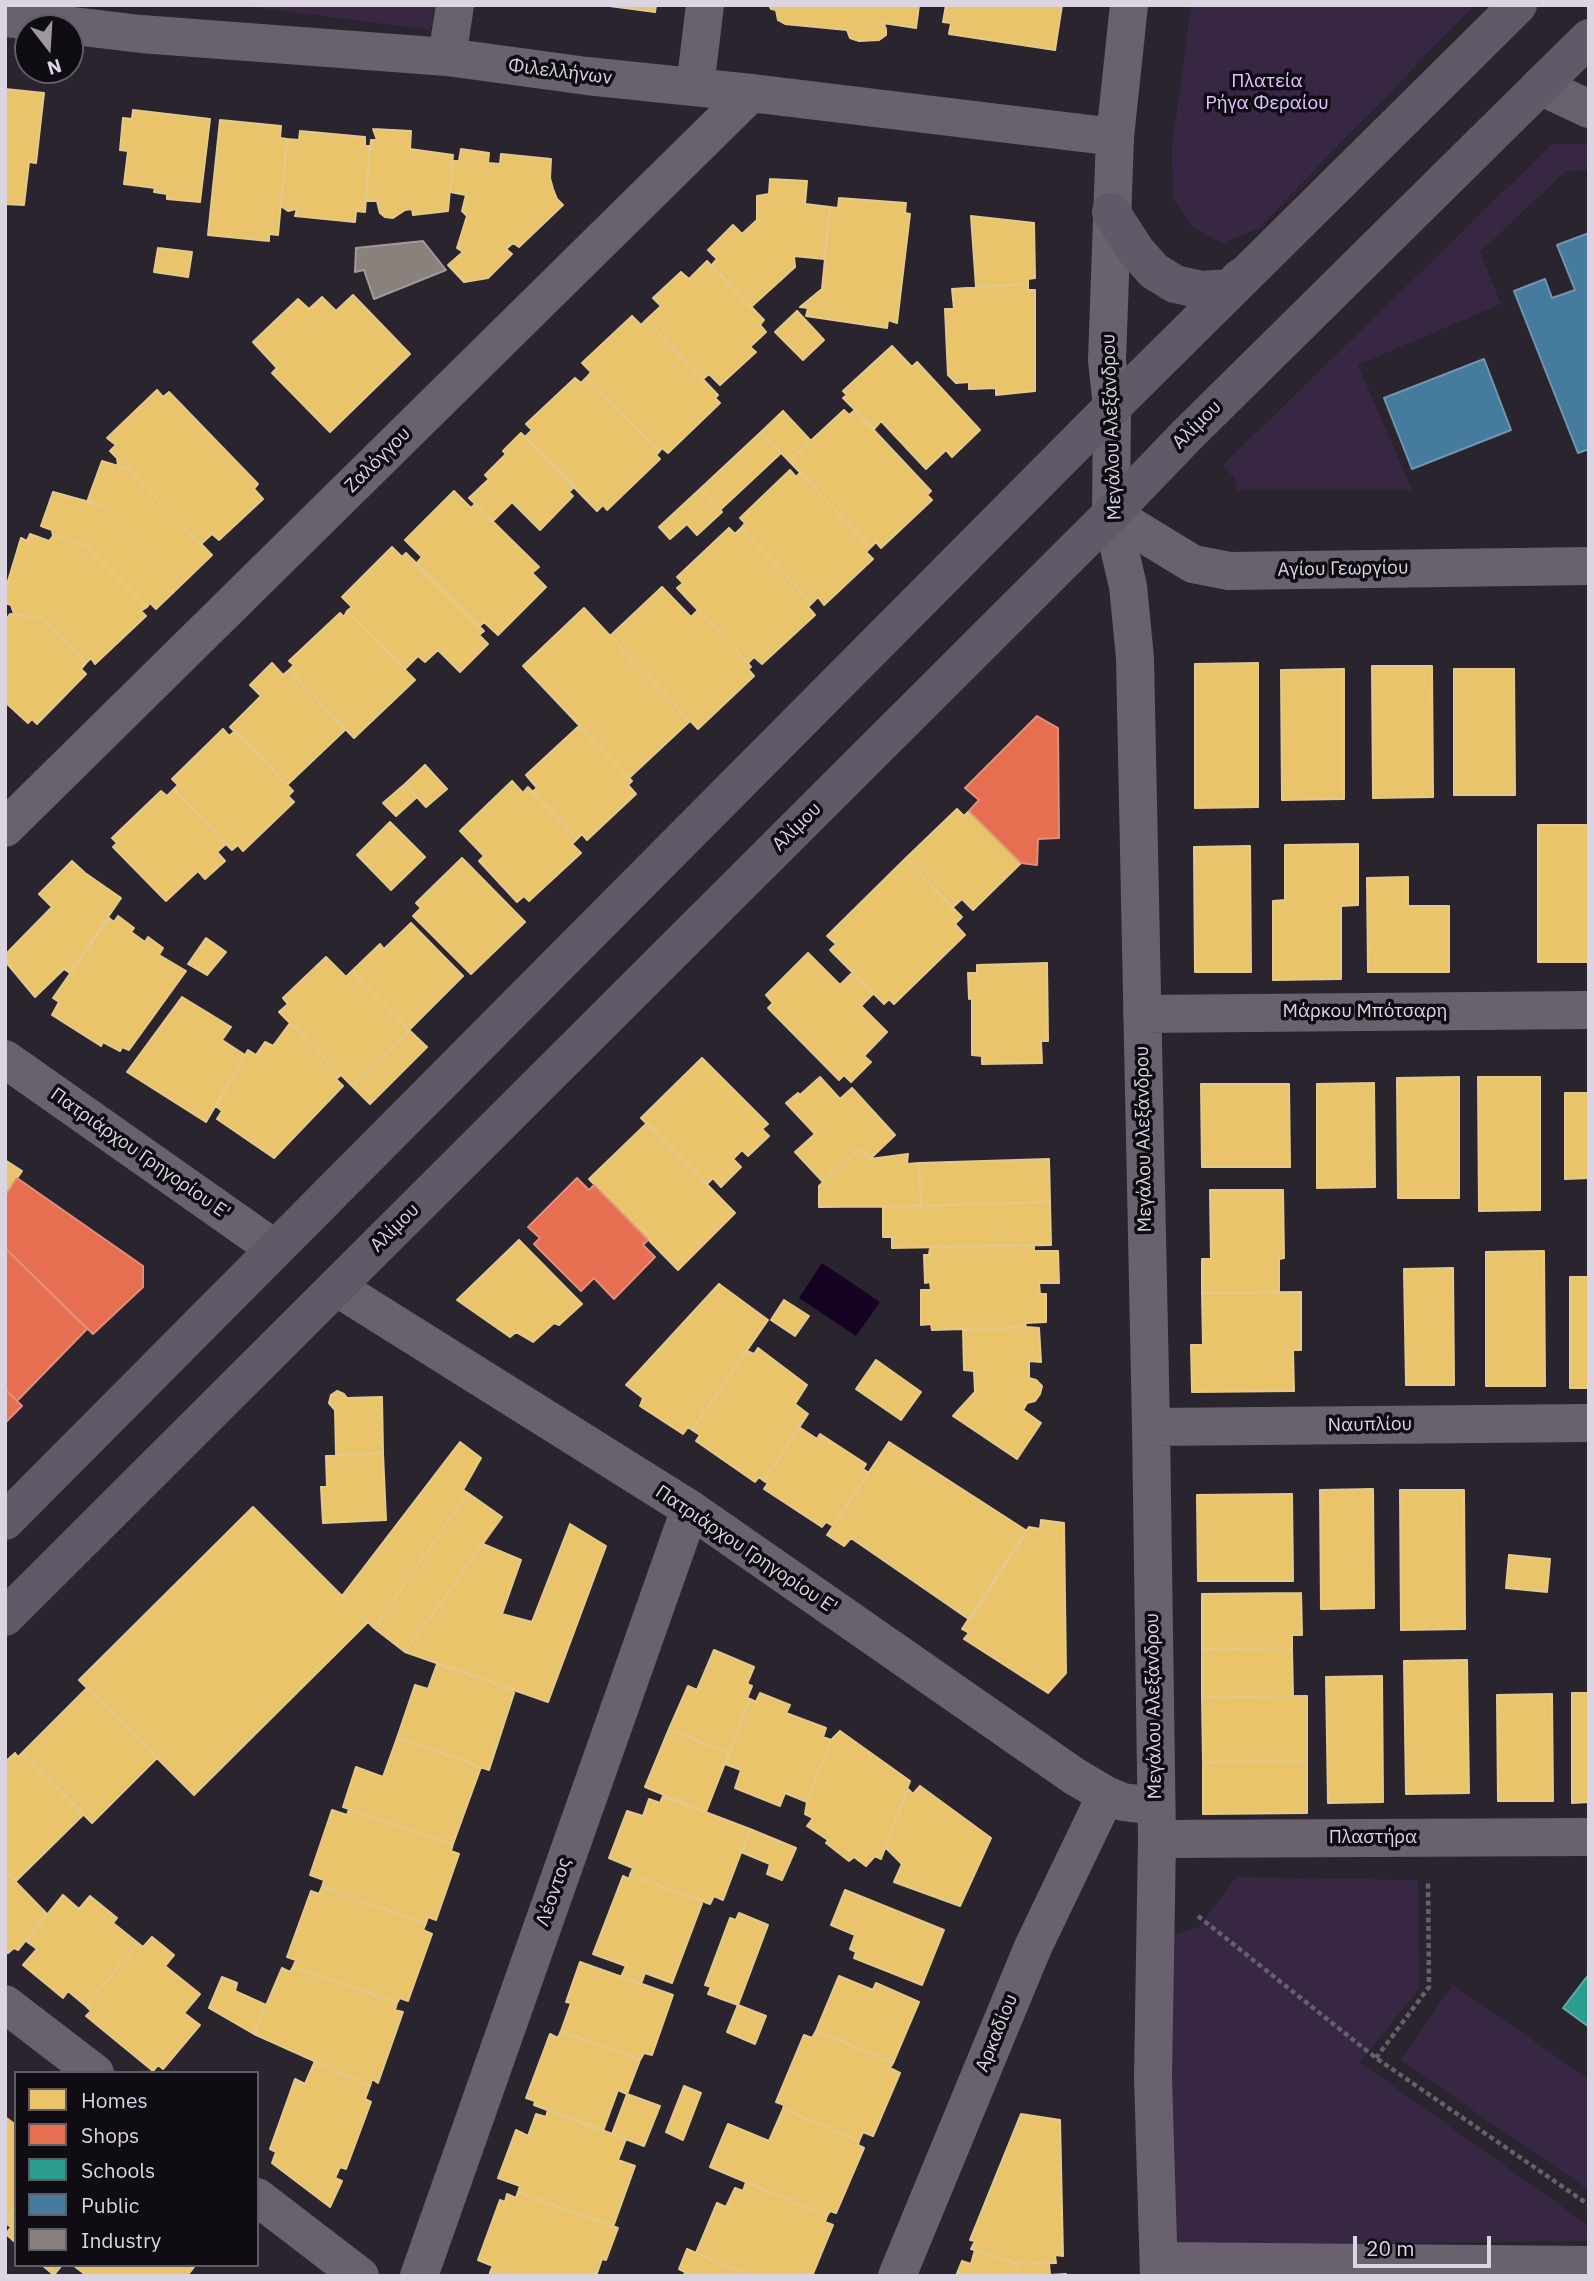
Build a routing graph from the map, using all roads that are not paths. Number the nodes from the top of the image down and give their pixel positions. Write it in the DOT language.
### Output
graph roads {
  1 [pos="455,5"];
  2 [pos="705,5"];
  3 [pos="1129,5"];
  4 [pos="1518,5"];
  5 [pos="5,18"];
  6 [pos="142,20"];
  7 [pos="1589,37"];
  8 [pos="447,57"];
  9 [pos="1540,86"];
  10 [pos="695,87"];
  11 [pos="751,93"];
  12 [pos="1589,109"];
  13 [pos="1115,137"];
  14 [pos="1111,212"];
  15 [pos="1253,267"];
  16 [pos="1112,407"];
  17 [pos="1111,514"];
  18 [pos="1589,566"];
  19 [pos="5,828"];
  20 [pos="1589,1010"];
  21 [pos="1142,1014"];
  22 [pos="5,1059"];
  23 [pos="275,1250"];
  24 [pos="336,1287"];
  25 [pos="1589,1423"];
  26 [pos="1151,1427"];
  27 [pos="690,1509"];
  28 [pos="5,1521"];
  29 [pos="5,1617"];
  30 [pos="1106,1796"];
  31 [pos="1156,1823"];
  32 [pos="1589,1837"];
  33 [pos="5,2004"];
  34 [pos="92,2071"];
  35 [pos="259,2199"];
  36 [pos="1589,2265"];
  37 [pos="1159,2268"];
  38 [pos="360,2276"];
  39 [pos="419,2276"];
  40 [pos="897,2276"];
  1 -- 8 [label="street"];
  2 -- 10 [label="street"];
  3 -- 13 [label="street, Μεγάλου Αλεξάνδρου"];
  4 -- 15 [label="main road"];
  5 -- 6 [label="street, Φιλελλήνων"];
  6 -- 8 [label="street, Φιλελλήνων"];
  7 -- 9 [label="main road, Αλίμου"];
  8 -- 10 [label="street, Φιλελλήνων"];
  9 -- 12 [label="street"];
  9 -- 17 [label="main road, Αλίμου"];
  10 -- 11 [label="street, Φιλελλήνων"];
  11 -- 13 [label="street, Φιλελλήνων"];
  11 -- 19 [label="street, Ζαλόγγου"];
  13 -- 14 [label="street, Μεγάλου Αλεξάνδρου"];
  14 -- 15 [label="main road"];
  14 -- 16 [label="street, Μεγάλου Αλεξάνδρου"];
  15 -- 16 [label="main road"];
  16 -- 17 [label="street, Μεγάλου Αλεξάνδρου"];
  16 -- 23 [label="main road"];
  17 -- 18 [label="street, Αγίου Γεωργίου"];
  17 -- 21 [label="street, Μεγάλου Αλεξάνδρου"];
  17 -- 24 [label="main road, Αλίμου"];
  20 -- 21 [label="street, Μάρκου Μπότσαρη"];
  21 -- 26 [label="street, Μεγάλου Αλεξάνδρου"];
  22 -- 23 [label="street, Πατριάρχου Γρηγορίου Ε'"];
  23 -- 28 [label="main road"];
  24 -- 27 [label="street, Πατριάρχου Γρηγορίου Ε'"];
  24 -- 29 [label="main road, Αλίμου"];
  25 -- 26 [label="street, Ναυπλίου"];
  26 -- 31 [label="street, Μεγάλου Αλεξάνδρου"];
  27 -- 30 [label="street, Πατριάρχου Γρηγορίου Ε'"];
  27 -- 39 [label="street, Λέοντος"];
  30 -- 31 [label="street, Πατριάρχου Γρηγορίου Ε'"];
  30 -- 40 [label="street, Αρκαδίου"];
  31 -- 32 [label="street, Πλαστήρα"];
  31 -- 37 [label="street, Μεγάλου Αλεξάνδρου"];
  33 -- 34 [label="street"];
  35 -- 38 [label="street"];
  36 -- 37 [label="street"];
}
